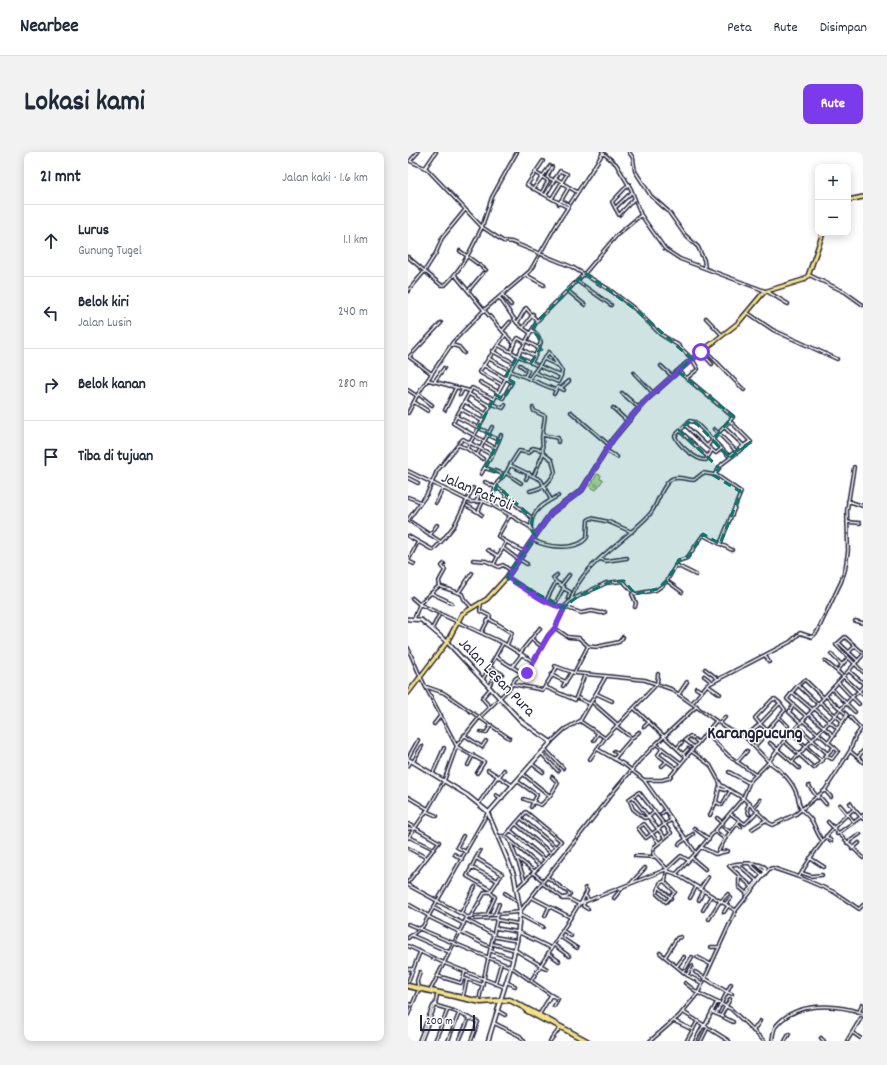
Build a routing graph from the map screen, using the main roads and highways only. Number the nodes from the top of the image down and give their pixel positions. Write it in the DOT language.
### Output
graph roads {
  1 [pos="863,197"];
  2 [pos="851,199"];
  3 [pos="822,236"];
  4 [pos="408,693"];
  5 [pos="408,987"];
  6 [pos="418,990"];
  7 [pos="439,995"];
  8 [pos="501,1000"];
  9 [pos="469,1001"];
  10 [pos="539,1015"];
  11 [pos="582,1041"];
  12 [pos="587,1041"];
  1 -- 2 [label="main road"];
  3 -- 4 [label="main road"];
  5 -- 6 [label="highway"];
  6 -- 7 [label="highway"];
  6 -- 7 [label="highway"];
  7 -- 9 [label="highway"];
  7 -- 9 [label="highway"];
  8 -- 9 [label="highway"];
  8 -- 9 [label="highway"];
  8 -- 10 [label="highway"];
  10 -- 11 [label="highway"];
  10 -- 12 [label="highway"];
}
